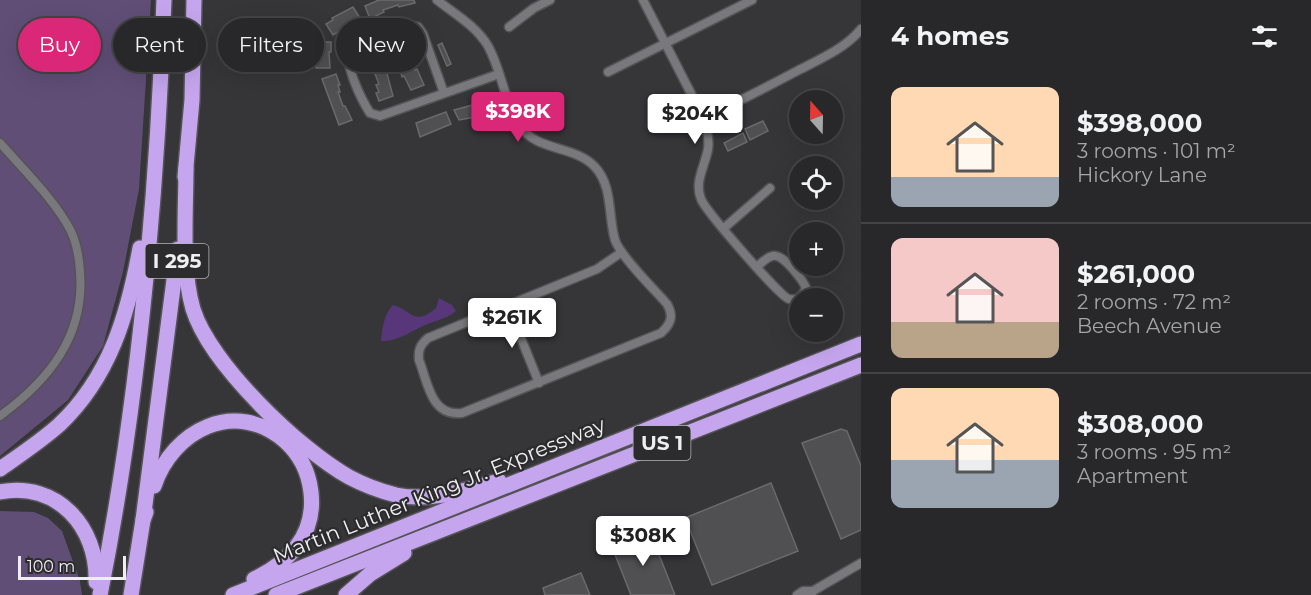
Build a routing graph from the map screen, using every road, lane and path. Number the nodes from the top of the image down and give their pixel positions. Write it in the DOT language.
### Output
graph roads {
  1 [pos="164,0"];
  2 [pos="194,0"];
  3 [pos="437,0"];
  4 [pos="550,0"];
  5 [pos="643,0"];
  6 [pos="752,0"];
  7 [pos="532,4"];
  8 [pos="509,27"];
  9 [pos="861,29"];
  10 [pos="664,43"];
  11 [pos="608,72"];
  12 [pos="499,74"];
  13 [pos="444,93"];
  14 [pos="703,118"];
  15 [pos="0,143"];
  16 [pos="155,165"];
  17 [pos="186,168"];
  18 [pos="770,188"];
  19 [pos="724,228"];
  20 [pos="622,252"];
  21 [pos="757,267"];
  22 [pos="508,306"];
  23 [pos="861,344"];
  24 [pos="861,364"];
  25 [pos="539,383"];
  26 [pos="0,416"];
  27 [pos="566,462"];
  28 [pos="0,469"];
  29 [pos="0,492"];
  30 [pos="143,520"];
  31 [pos="464,522"];
  32 [pos="861,563"];
  33 [pos="812,593"];
  34 [pos="95,595"];
  35 [pos="100,595"];
  36 [pos="131,595"];
  37 [pos="225,595"];
  38 [pos="233,595"];
  39 [pos="276,595"];
  40 [pos="346,595"];
  41 [pos="796,595"];
  1 -- 16 [label="highway, I 295"];
  2 -- 17 [label="highway, I 295"];
  3 -- 12 [label="street"];
  4 -- 7 [label="street"];
  5 -- 10 [label="street"];
  6 -- 10 [label="street"];
  7 -- 8 [label="street"];
  9 -- 14 [label="street"];
  10 -- 11 [label="street"];
  10 -- 14 [label="street"];
  12 -- 13 [label="street"];
  12 -- 20 [label="street"];
  13 -- 13 [label="street"];
  14 -- 19 [label="street"];
  15 -- 26 [label="street"];
  16 -- 28 [label="highway"];
  16 -- 35 [label="highway, I 295"];
  17 -- 27 [label="highway"];
  17 -- 30 [label="highway, I 295"];
  18 -- 19 [label="street"];
  19 -- 21 [label="street"];
  20 -- 22 [label="street"];
  20 -- 25 [label="street"];
  21 -- 21 [label="street"];
  22 -- 25 [label="street"];
  22 -- 25 [label="street"];
  23 -- 27 [label="highway, Martin Luther King Jr. Expressway / US 1"];
  24 -- 31 [label="highway, Martin Luther King Jr. Expressway / US 1"];
  27 -- 38 [label="highway, Martin Luther King Jr. Expressway / US 1"];
  29 -- 34 [label="highway"];
  30 -- 36 [label="highway, I 295"];
  30 -- 37 [label="highway"];
  31 -- 39 [label="highway, Martin Luther King Jr. Expressway / US 1"];
  31 -- 40 [label="highway"];
  32 -- 33 [label="street"];
  33 -- 41 [label="street"];
}
